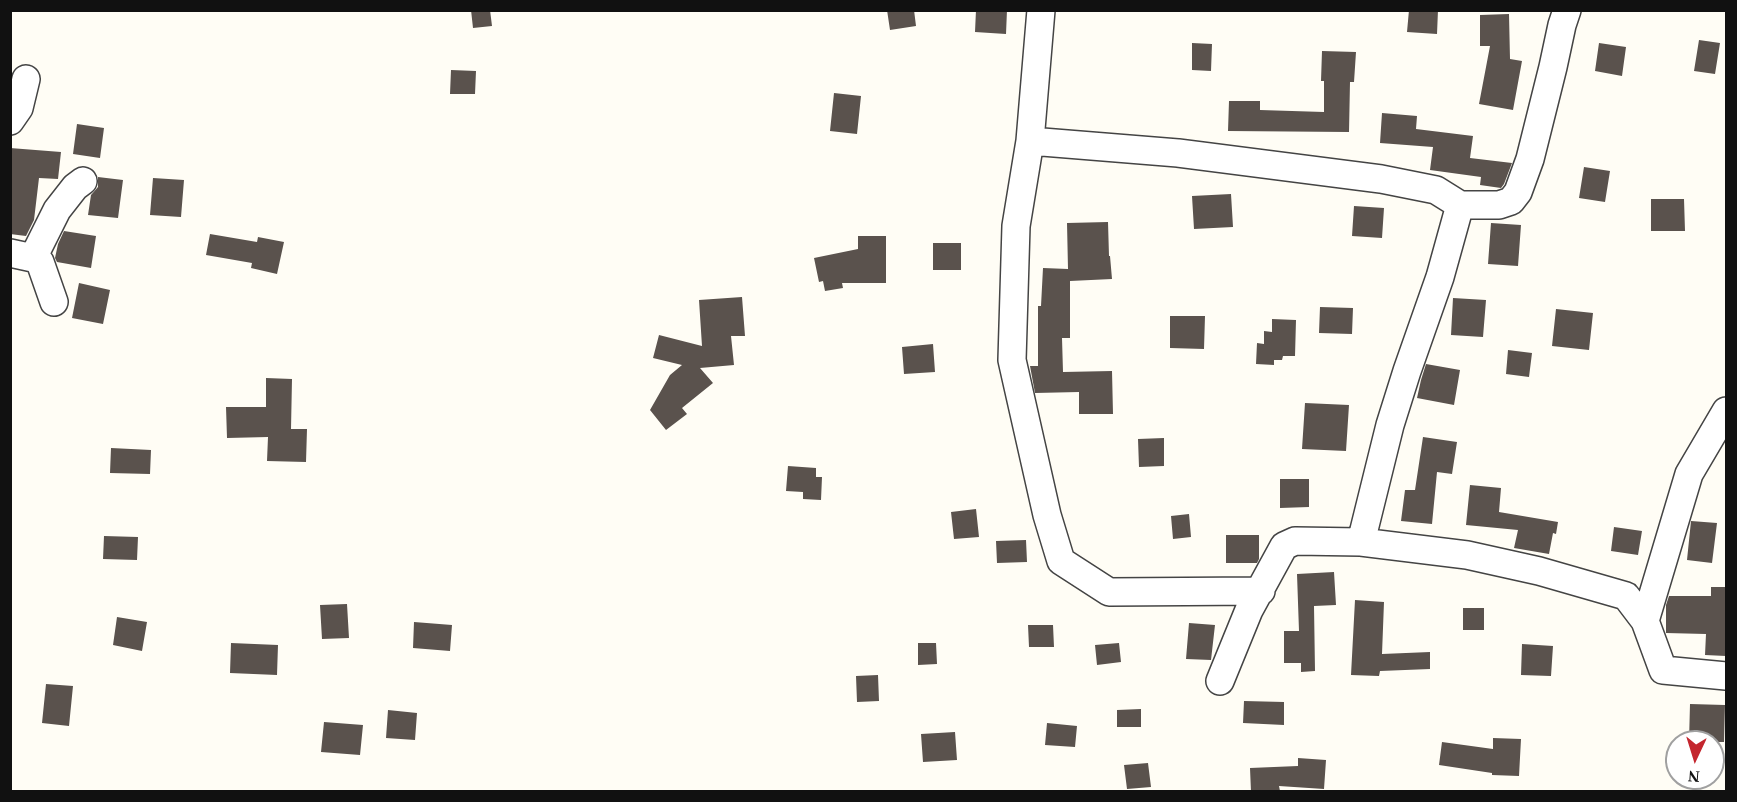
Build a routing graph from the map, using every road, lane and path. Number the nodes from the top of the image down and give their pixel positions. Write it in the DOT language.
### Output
graph roads {
  1 [pos="1041,10"];
  2 [pos="1567,10"];
  3 [pos="26,79"];
  4 [pos="10,121"];
  5 [pos="1030,141"];
  6 [pos="82,181"];
  7 [pos="1460,205"];
  8 [pos="22,255"];
  9 [pos="54,302"];
  10 [pos="1726,411"];
  11 [pos="1361,542"];
  12 [pos="1261,591"];
  13 [pos="1644,621"];
  14 [pos="1726,676"];
  15 [pos="1220,681"];
  1 -- 5 [label="street"];
  2 -- 7 [label="street"];
  3 -- 4 [label="street"];
  5 -- 7 [label="street"];
  5 -- 12 [label="street"];
  6 -- 8 [label="street"];
  7 -- 11 [label="street"];
  8 -- 9 [label="street"];
  10 -- 13 [label="street"];
  11 -- 12 [label="street"];
  11 -- 13 [label="street"];
  12 -- 15 [label="street"];
  13 -- 14 [label="street"];
}
